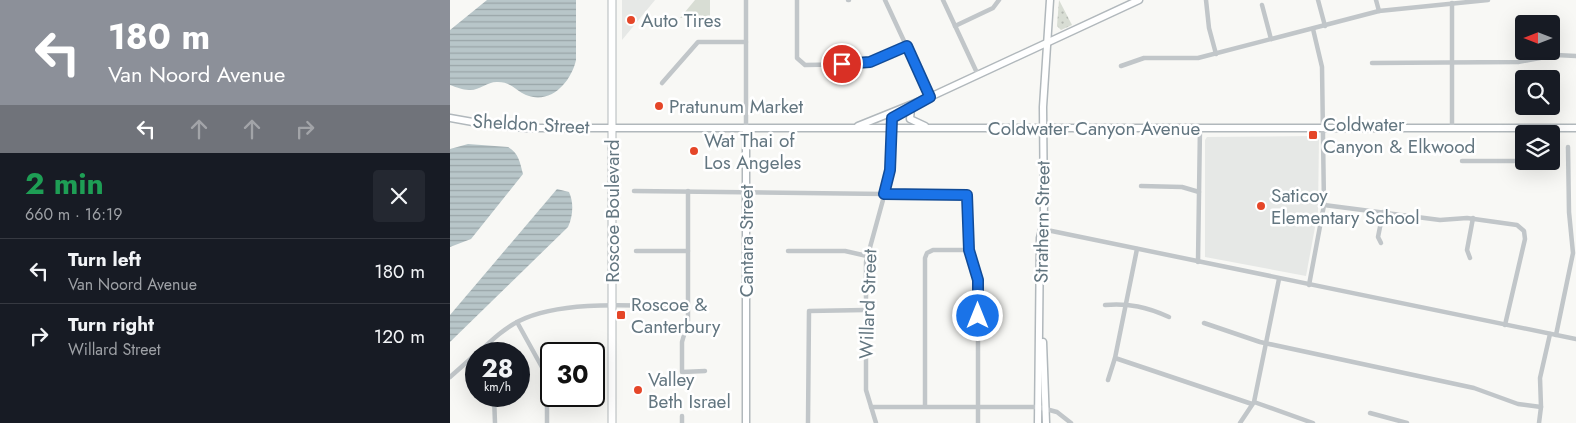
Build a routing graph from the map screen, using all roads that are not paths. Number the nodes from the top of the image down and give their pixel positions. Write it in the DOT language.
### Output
graph roads {
  1 [pos="612,0"];
  2 [pos="746,0"];
  3 [pos="797,0"];
  4 [pos="885,0"];
  5 [pos="943,0"];
  6 [pos="999,0"];
  7 [pos="1050,0"];
  8 [pos="1139,0"];
  9 [pos="1206,0"];
  10 [pos="1318,0"];
  11 [pos="1376,0"];
  12 [pos="1488,0"];
  13 [pos="1262,4"];
  14 [pos="1452,4"];
  15 [pos="1379,11"];
  16 [pos="955,26"];
  17 [pos="1325,26"];
  18 [pos="1313,29"];
  19 [pos="1271,39"];
  20 [pos="746,42"];
  21 [pos="1047,44"];
  22 [pos="907,46"];
  23 [pos="1216,54"];
  24 [pos="1576,56"];
  25 [pos="1452,62"];
  26 [pos="1372,63"];
  27 [pos="1121,66"];
  28 [pos="978,75"];
  29 [pos="662,82"];
  30 [pos="930,97"];
  31 [pos="911,108"];
  32 [pos="891,114"];
  33 [pos="450,118"];
  34 [pos="1200,127"];
  35 [pos="1323,127"];
  36 [pos="612,128"];
  37 [pos="746,128"];
  38 [pos="852,128"];
  39 [pos="890,128"];
  40 [pos="934,128"];
  41 [pos="1042,128"];
  42 [pos="1452,128"];
  43 [pos="1576,128"];
  44 [pos="1560,129"];
  45 [pos="1515,130"];
  46 [pos="1568,147"];
  47 [pos="1462,161"];
  48 [pos="1515,161"];
  49 [pos="1141,186"];
  50 [pos="1569,186"];
  51 [pos="1576,187"];
  52 [pos="634,191"];
  53 [pos="688,191"];
  54 [pos="746,191"];
  55 [pos="1199,192"];
  56 [pos="884,194"];
  57 [pos="1324,205"];
  58 [pos="1383,212"];
  59 [pos="1473,218"];
  60 [pos="1042,229"];
  61 [pos="1381,243"];
  62 [pos="1137,249"];
  63 [pos="969,250"];
  64 [pos="636,251"];
  65 [pos="688,251"];
  66 [pos="788,252"];
  67 [pos="866,256"];
  68 [pos="1470,258"];
  69 [pos="1198,262"];
  70 [pos="1279,279"];
  71 [pos="1309,285"];
  72 [pos="1127,304"];
  73 [pos="1105,305"];
  74 [pos="612,307"];
  75 [pos="688,307"];
  76 [pos="865,310"];
  77 [pos="1170,317"];
  78 [pos="517,322"];
  79 [pos="1204,323"];
  80 [pos="1040,324"];
  81 [pos="1505,325"];
  82 [pos="1550,334"];
  83 [pos="1556,335"];
  84 [pos="1576,340"];
  85 [pos="491,342"];
  86 [pos="1266,343"];
  87 [pos="1115,358"];
  88 [pos="465,363"];
  89 [pos="705,371"];
  90 [pos="450,377"];
  91 [pos="1108,380"];
  92 [pos="1253,403"];
  93 [pos="925,406"];
  94 [pos="978,406"];
  95 [pos="494,407"];
  96 [pos="871,407"];
  97 [pos="1038,407"];
  98 [pos="1541,407"];
  99 [pos="1046,408"];
  100 [pos="1370,413"];
  101 [pos="682,416"];
  102 [pos="495,423"];
  103 [pos="547,423"];
  104 [pos="612,423"];
  105 [pos="682,423"];
  106 [pos="746,423"];
  107 [pos="808,423"];
  108 [pos="876,423"];
  109 [pos="978,423"];
  110 [pos="1038,423"];
  111 [pos="1046,423"];
  112 [pos="1071,423"];
  113 [pos="1240,423"];
  114 [pos="1313,423"];
  115 [pos="1407,423"];
  116 [pos="1538,423"];
  1 -- 36 [label="main road, Roscoe Boulevard"];
  2 -- 20 [label="street, Cantara Street"];
  3 -- 22 [label="street"];
  4 -- 22 [label="street"];
  5 -- 16 [label="street"];
  6 -- 16 [label="street"];
  7 -- 21 [label="main road, Strathern Street"];
  8 -- 21 [label="main road"];
  9 -- 23 [label="street"];
  10 -- 17 [label="street"];
  11 -- 15 [label="street"];
  12 -- 14 [label="street"];
  13 -- 19 [label="street"];
  14 -- 15 [label="street"];
  14 -- 25 [label="street"];
  15 -- 17 [label="street"];
  16 -- 28 [label="street"];
  17 -- 18 [label="street"];
  18 -- 19 [label="street"];
  18 -- 35 [label="street"];
  19 -- 23 [label="street"];
  20 -- 29 [label="street"];
  20 -- 37 [label="street, Cantara Street"];
  21 -- 28 [label="main road"];
  21 -- 41 [label="main road, Strathern Street"];
  22 -- 30 [label="street"];
  23 -- 27 [label="street"];
  24 -- 25 [label="street"];
  25 -- 26 [label="street"];
  25 -- 42 [label="street"];
  28 -- 30 [label="main road"];
  30 -- 31 [label="main road"];
  30 -- 32 [label="main road"];
  31 -- 39 [label="main road"];
  31 -- 40 [label="main road"];
  32 -- 38 [label="main road"];
  32 -- 39 [label="main road"];
  33 -- 36 [label="main road, Sheldon Street"];
  34 -- 35 [label="main road, Coldwater Canyon Avenue"];
  34 -- 41 [label="main road, Coldwater Canyon Avenue"];
  34 -- 55 [label="street"];
  35 -- 42 [label="main road, Coldwater Canyon Avenue"];
  35 -- 57 [label="street"];
  36 -- 37 [label="main road, Coldwater Canyon Avenue"];
  36 -- 74 [label="main road, Roscoe Boulevard"];
  37 -- 38 [label="main road, Coldwater Canyon Avenue"];
  37 -- 54 [label="main road, Cantara Street"];
  38 -- 39 [label="main road, Coldwater Canyon Avenue"];
  39 -- 40 [label="main road, Coldwater Canyon Avenue"];
  39 -- 56 [label="street, Willard Street"];
  40 -- 41 [label="main road, Coldwater Canyon Avenue"];
  41 -- 60 [label="main road, Strathern Street"];
  42 -- 45 [label="main road, Coldwater Canyon Avenue"];
  43 -- 44 [label="main road, Coldwater Canyon Avenue"];
  46 -- 50 [label="street"];
  47 -- 48 [label="street"];
  49 -- 55 [label="street"];
  50 -- 51 [label="street"];
  50 -- 83 [label="street"];
  52 -- 53 [label="street"];
  53 -- 54 [label="street"];
  53 -- 65 [label="street"];
  54 -- 56 [label="street"];
  54 -- 106 [label="main road, Cantara Street"];
  55 -- 69 [label="street"];
  56 -- 63 [label="street"];
  56 -- 67 [label="street, Willard Street"];
  57 -- 58 [label="street"];
  57 -- 71 [label="street"];
  58 -- 59 [label="street"];
  58 -- 61 [label="street"];
  59 -- 68 [label="street"];
  59 -- 81 [label="street"];
  60 -- 62 [label="street"];
  60 -- 80 [label="main road, Strathern Street"];
  62 -- 69 [label="street"];
  62 -- 72 [label="street"];
  63 -- 93 [label="street"];
  63 -- 94 [label="street"];
  64 -- 65 [label="street"];
  65 -- 75 [label="street"];
  66 -- 67 [label="street"];
  67 -- 76 [label="street, Willard Street"];
  69 -- 70 [label="street"];
  70 -- 71 [label="street"];
  70 -- 86 [label="street"];
  71 -- 81 [label="street"];
  72 -- 73 [label="street"];
  72 -- 77 [label="street"];
  72 -- 87 [label="street"];
  74 -- 75 [label="street"];
  74 -- 78 [label="street"];
  74 -- 104 [label="main road, Roscoe Boulevard"];
  75 -- 89 [label="street"];
  76 -- 96 [label="street, Willard Street"];
  76 -- 107 [label="street"];
  78 -- 85 [label="street"];
  78 -- 103 [label="street"];
  79 -- 86 [label="street"];
  80 -- 97 [label="main road, Strathern Street"];
  80 -- 99 [label="main road, Strathern Street"];
  81 -- 82 [label="street"];
  82 -- 83 [label="street"];
  82 -- 98 [label="street"];
  83 -- 84 [label="street"];
  86 -- 92 [label="street"];
  86 -- 98 [label="street"];
  87 -- 91 [label="street"];
  87 -- 92 [label="street"];
  88 -- 90 [label="street"];
  92 -- 113 [label="street"];
  92 -- 114 [label="street"];
  93 -- 94 [label="street"];
  93 -- 96 [label="street"];
  94 -- 97 [label="street"];
  94 -- 109 [label="street"];
  95 -- 102 [label="street"];
  96 -- 108 [label="street, Willard Street"];
  97 -- 99 [label="street"];
  97 -- 110 [label="main road, Strathern Street"];
  98 -- 116 [label="street"];
  99 -- 111 [label="main road, Strathern Street"];
  99 -- 112 [label="street"];
  100 -- 115 [label="street"];
  101 -- 105 [label="street"];
}
